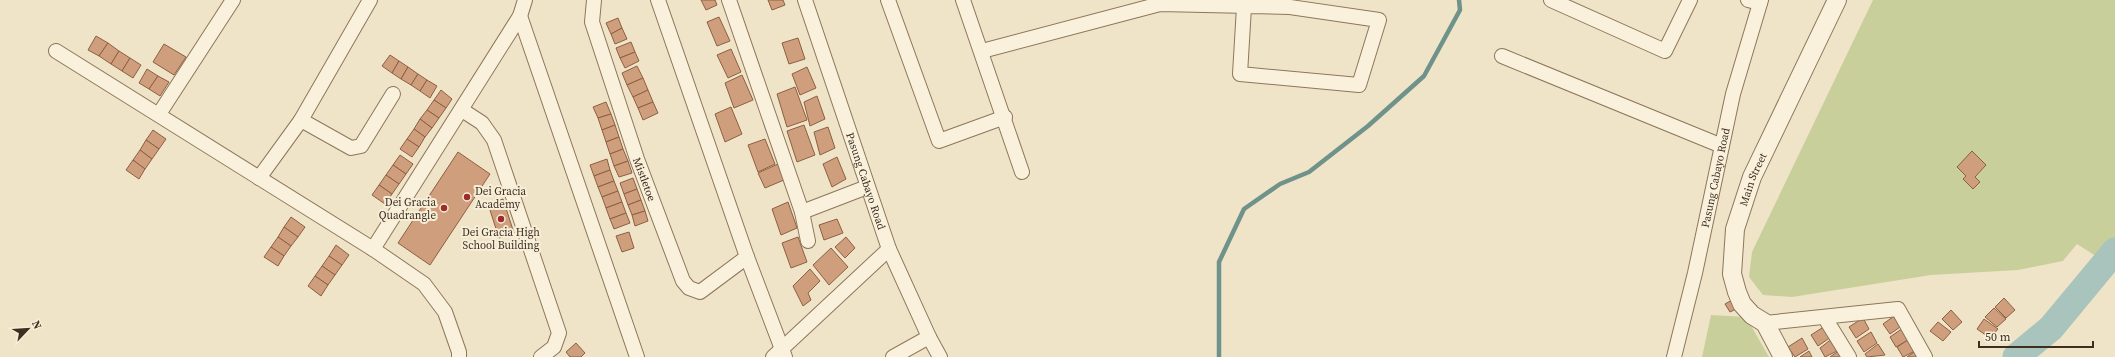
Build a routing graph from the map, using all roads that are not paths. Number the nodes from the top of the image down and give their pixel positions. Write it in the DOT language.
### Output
graph roads {
  1 [pos="233,0"];
  2 [pos="370,0"];
  3 [pos="525,0"];
  4 [pos="594,0"];
  5 [pos="658,0"];
  6 [pos="729,0"];
  7 [pos="805,0"];
  8 [pos="888,0"];
  9 [pos="963,0"];
  10 [pos="1551,0"];
  11 [pos="1690,0"];
  12 [pos="1836,0"];
  13 [pos="1756,1"];
  14 [pos="1160,2"];
  15 [pos="1292,4"];
  16 [pos="1244,7"];
  17 [pos="520,16"];
  18 [pos="56,51"];
  19 [pos="982,51"];
  20 [pos="1502,56"];
  21 [pos="393,94"];
  22 [pos="462,110"];
  23 [pos="159,114"];
  24 [pos="1005,117"];
  25 [pos="301,120"];
  26 [pos="1722,146"];
  27 [pos="1022,172"];
  28 [pos="259,178"];
  29 [pos="867,187"];
  30 [pos="802,212"];
  31 [pos="808,241"];
  32 [pos="373,249"];
  33 [pos="889,249"];
  34 [pos="747,257"];
  35 [pos="1826,318"];
  36 [pos="1765,323"];
  37 [pos="929,337"];
  38 [pos="780,354"];
  39 [pos="459,357"];
  40 [pos="541,357"];
  41 [pos="637,357"];
  42 [pos="893,357"];
  43 [pos="940,357"];
  44 [pos="1674,357"];
  45 [pos="1783,357"];
  46 [pos="1850,357"];
  47 [pos="1924,357"];
  1 -- 23 [label="street"];
  2 -- 25 [label="street"];
  3 -- 17 [label="street"];
  4 -- 34 [label="street, Mistletoe"];
  5 -- 34 [label="street"];
  6 -- 30 [label="street"];
  7 -- 29 [label="street, Pasung Cabayo Road"];
  8 -- 24 [label="street"];
  9 -- 19 [label="street"];
  10 -- 11 [label="street"];
  12 -- 36 [label="street, Main Street"];
  13 -- 26 [label="street, Pasung Cabayo Road"];
  14 -- 16 [label="street"];
  14 -- 19 [label="street"];
  15 -- 16 [label="street"];
  15 -- 16 [label="street"];
  17 -- 22 [label="street"];
  17 -- 41 [label="street"];
  18 -- 23 [label="street"];
  19 -- 24 [label="street"];
  20 -- 26 [label="street"];
  21 -- 25 [label="street"];
  22 -- 32 [label="street"];
  22 -- 40 [label="street"];
  23 -- 28 [label="street"];
  24 -- 27 [label="street"];
  25 -- 28 [label="street"];
  26 -- 44 [label="street, Pasung Cabayo Road"];
  28 -- 32 [label="street"];
  29 -- 30 [label="street"];
  29 -- 33 [label="street, Pasung Cabayo Road"];
  30 -- 31 [label="street"];
  32 -- 39 [label="street"];
  33 -- 37 [label="street, Pasung Cabayo Road"];
  33 -- 38 [label="street"];
  34 -- 38 [label="street"];
  35 -- 36 [label="street"];
  35 -- 46 [label="street"];
  35 -- 47 [label="street"];
  36 -- 45 [label="street, Main Street"];
  37 -- 42 [label="street"];
  37 -- 43 [label="street, Pasung Cabayo Road"];
}
